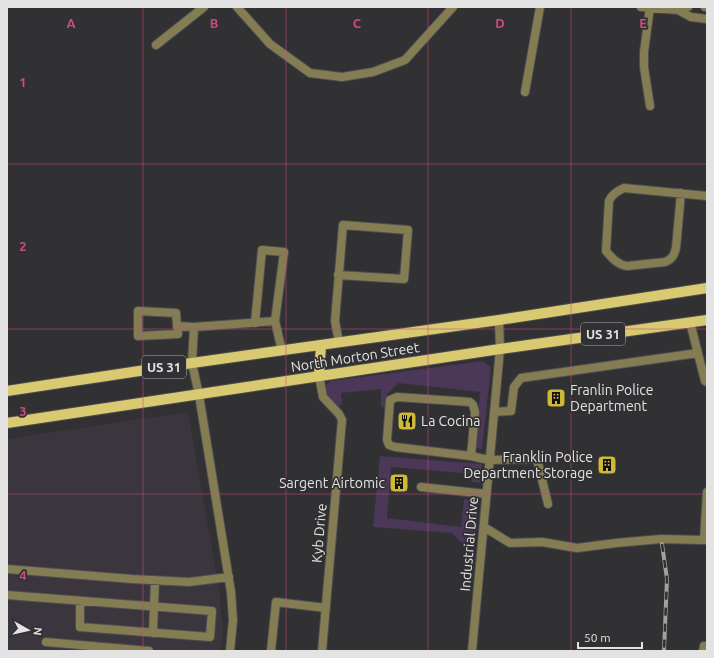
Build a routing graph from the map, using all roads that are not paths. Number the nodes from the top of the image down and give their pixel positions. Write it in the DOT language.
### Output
graph roads {
  1 [pos="204,7"];
  2 [pos="237,7"];
  3 [pos="454,7"];
  4 [pos="540,7"];
  5 [pos="647,7"];
  6 [pos="688,7"];
  7 [pos="678,10"];
  8 [pos="707,19"];
  9 [pos="156,45"];
  10 [pos="525,92"];
  11 [pos="650,106"];
  12 [pos="681,193"];
  13 [pos="707,196"];
  14 [pos="338,275"];
  15 [pos="707,288"];
  16 [pos="499,320"];
  17 [pos="707,320"];
  18 [pos="275,321"];
  19 [pos="690,322"];
  20 [pos="255,323"];
  21 [pos="177,326"];
  22 [pos="194,328"];
  23 [pos="339,343"];
  24 [pos="321,346"];
  25 [pos="500,349"];
  26 [pos="282,351"];
  27 [pos="698,354"];
  28 [pos="192,362"];
  29 [pos="319,376"];
  30 [pos="706,384"];
  31 [pos="7,391"];
  32 [pos="199,395"];
  33 [pos="494,412"];
  34 [pos="7,423"];
  35 [pos="471,456"];
  36 [pos="489,460"];
  37 [pos="421,487"];
  38 [pos="707,492"];
  39 [pos="486,494"];
  40 [pos="548,504"];
  41 [pos="484,527"];
  42 [pos="7,569"];
  43 [pos="229,577"];
  44 [pos="155,580"];
  45 [pos="7,595"];
  46 [pos="80,601"];
  47 [pos="153,607"];
  48 [pos="326,608"];
  49 [pos="153,633"];
  50 [pos="46,642"];
  51 [pos="707,646"];
  52 [pos="149,651"];
  53 [pos="230,651"];
  54 [pos="271,651"];
  55 [pos="322,651"];
  56 [pos="472,651"];
  57 [pos="703,651"];
  1 -- 9 [label="street"];
  2 -- 3 [label="street"];
  4 -- 10 [label="street"];
  5 -- 7 [label="street"];
  5 -- 11 [label="street"];
  6 -- 7 [label="street"];
  7 -- 8 [label="street"];
  12 -- 12 [label="street"];
  12 -- 13 [label="street"];
  14 -- 14 [label="street"];
  14 -- 23 [label="street"];
  15 -- 16 [label="main road, North Morton Street / US 31"];
  16 -- 23 [label="main road, North Morton Street / US 31"];
  16 -- 25 [label="street, Industrial Drive"];
  17 -- 19 [label="main road, North Morton Street / US 31"];
  18 -- 20 [label="street"];
  18 -- 20 [label="street"];
  18 -- 26 [label="street"];
  19 -- 25 [label="main road, North Morton Street / US 31"];
  19 -- 27 [label="street"];
  20 -- 22 [label="street"];
  21 -- 21 [label="street"];
  21 -- 22 [label="street"];
  22 -- 28 [label="street"];
  23 -- 24 [label="main road, North Morton Street / US 31"];
  24 -- 26 [label="main road, North Morton Street / US 31"];
  24 -- 29 [label="main road"];
  25 -- 29 [label="main road, North Morton Street / US 31"];
  25 -- 33 [label="street, Industrial Drive"];
  26 -- 28 [label="main road, North Morton Street / US 31"];
  27 -- 30 [label="street"];
  27 -- 33 [label="street"];
  28 -- 31 [label="main road, North Morton Street / US 31"];
  28 -- 32 [label="street"];
  29 -- 32 [label="main road, North Morton Street / US 31"];
  29 -- 48 [label="street, Kyb Drive"];
  32 -- 34 [label="main road, North Morton Street / US 31"];
  32 -- 43 [label="street"];
  33 -- 36 [label="street, Industrial Drive"];
  35 -- 35 [label="street"];
  35 -- 36 [label="street"];
  36 -- 39 [label="street, Industrial Drive"];
  36 -- 40 [label="street"];
  37 -- 39 [label="street"];
  38 -- 41 [label="street"];
  39 -- 41 [label="street, Industrial Drive"];
  41 -- 56 [label="street, Industrial Drive"];
  42 -- 44 [label="street"];
  43 -- 44 [label="street"];
  43 -- 53 [label="street"];
  44 -- 47 [label="street"];
  45 -- 46 [label="street"];
  46 -- 47 [label="street"];
  46 -- 49 [label="street"];
  47 -- 49 [label="street"];
  47 -- 49 [label="street"];
  48 -- 54 [label="street"];
  48 -- 55 [label="street, Kyb Drive"];
  50 -- 52 [label="street"];
  51 -- 57 [label="street"];
}
